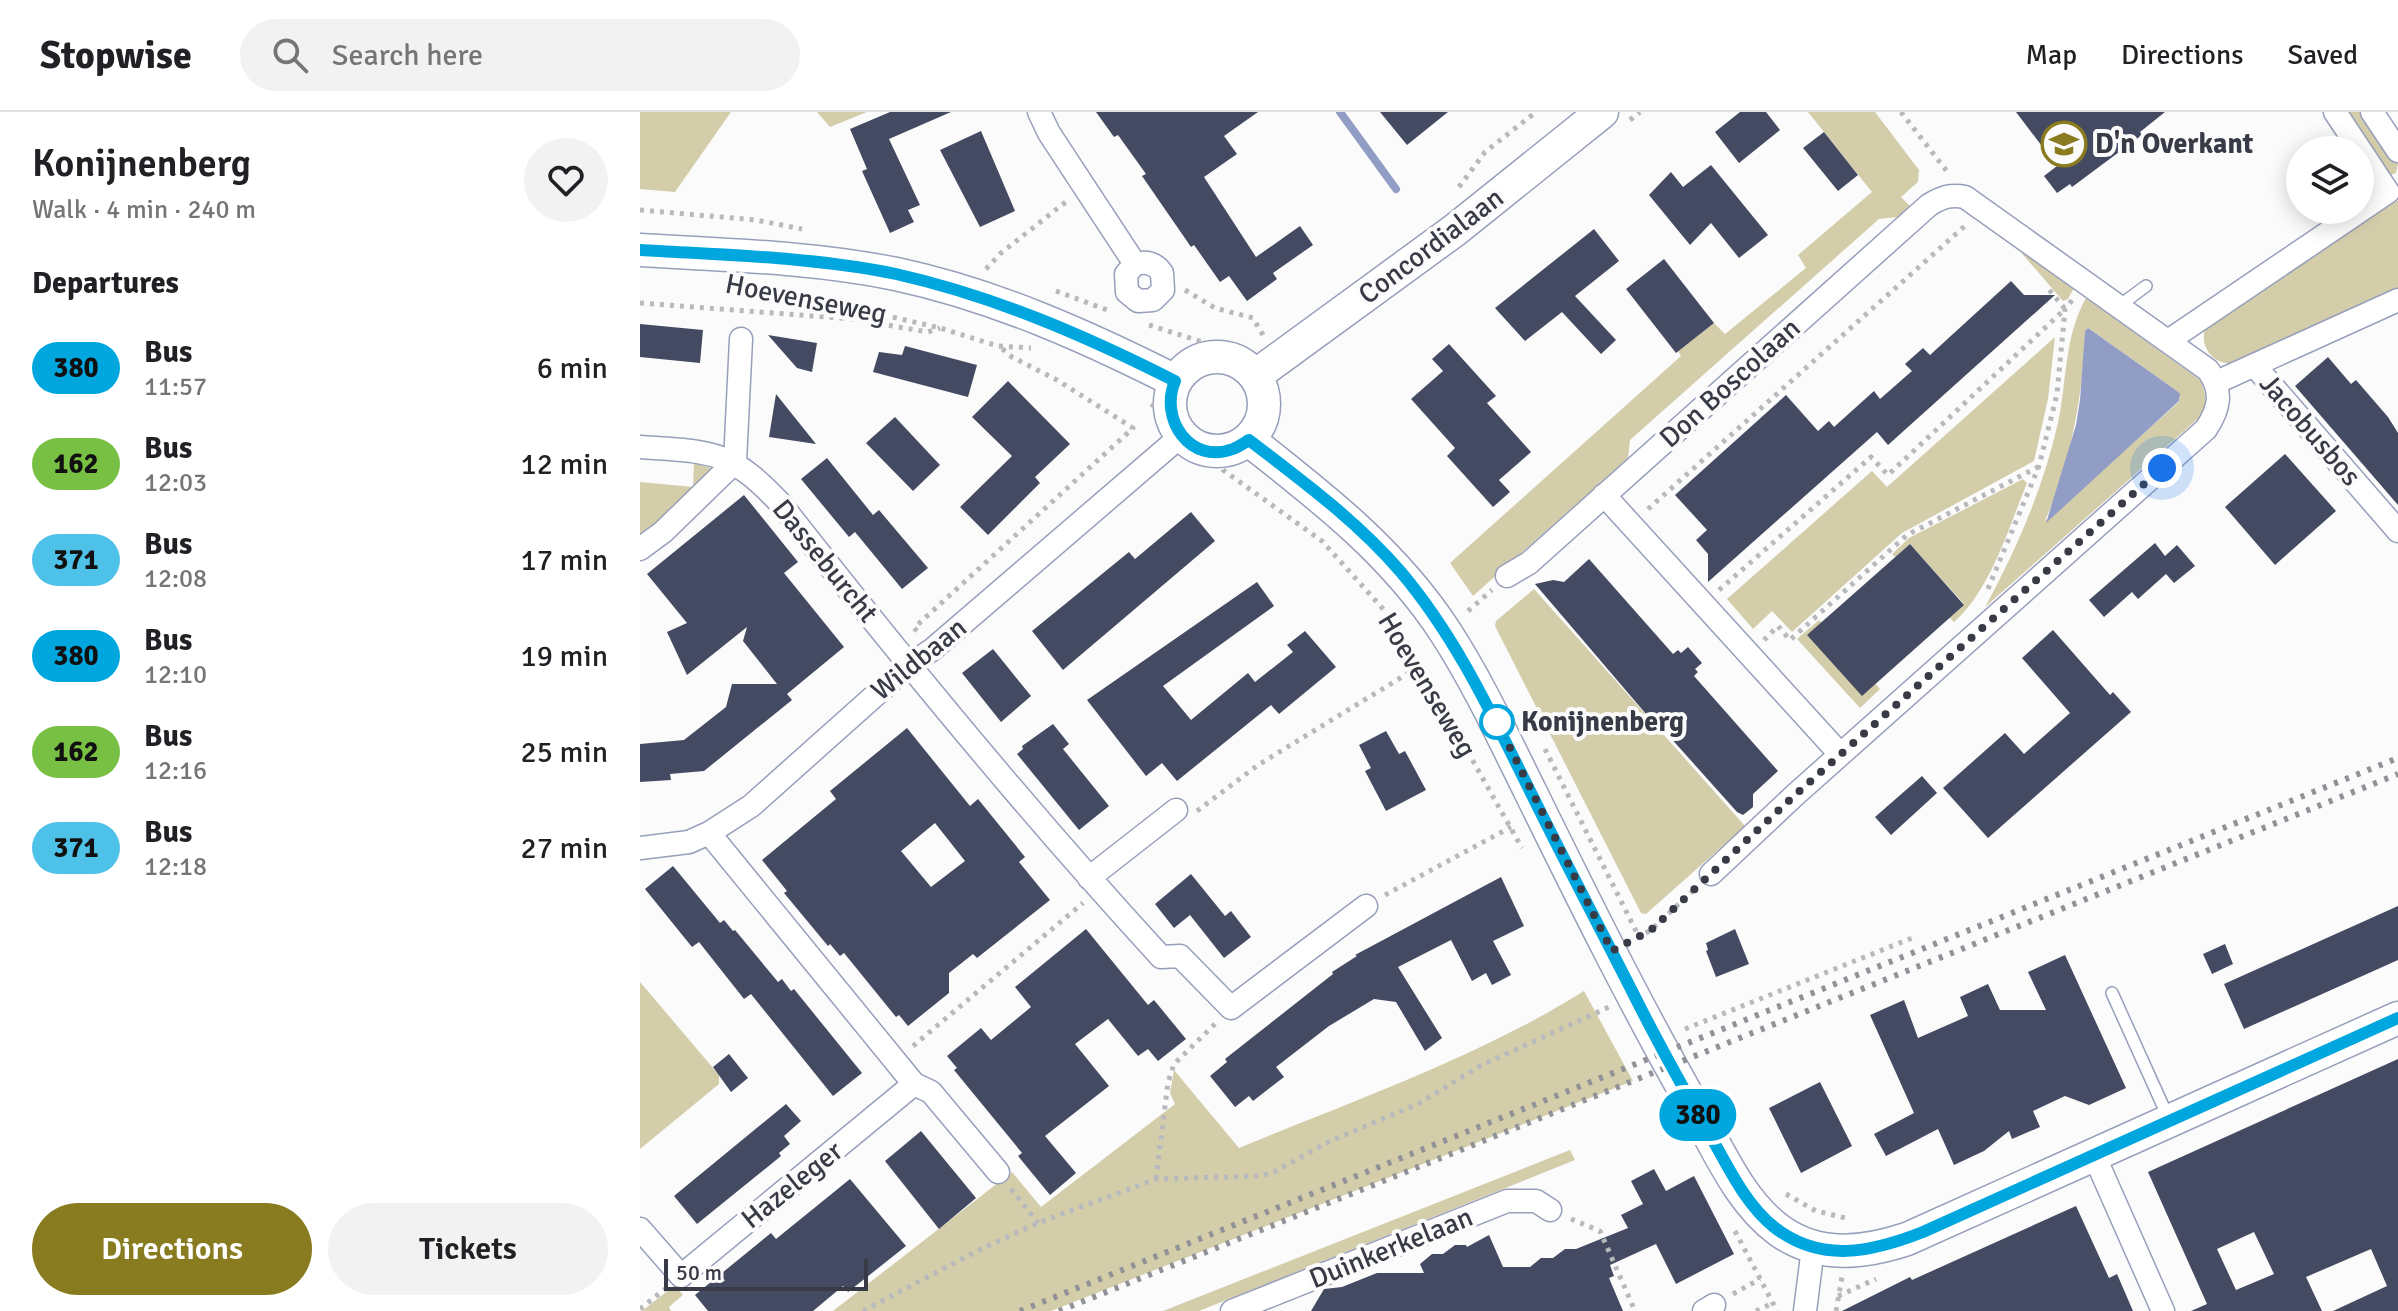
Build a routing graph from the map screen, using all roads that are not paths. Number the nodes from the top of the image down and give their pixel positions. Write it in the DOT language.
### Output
graph roads {
  1 [pos="1039,112"];
  2 [pos="1602,112"];
  3 [pos="2335,112"];
  4 [pos="2372,112"];
  5 [pos="2398,151"];
  6 [pos="2393,191"];
  7 [pos="640,250"];
  8 [pos="1135,264"];
  9 [pos="2146,286"];
  10 [pos="2398,300"];
  11 [pos="2119,306"];
  12 [pos="741,339"];
  13 [pos="2168,341"];
  14 [pos="2254,365"];
  15 [pos="1255,376"];
  16 [pos="1175,381"];
  17 [pos="2217,382"];
  18 [pos="1181,436"];
  19 [pos="1249,440"];
  20 [pos="640,447"];
  21 [pos="735,462"];
  22 [pos="1604,495"];
  23 [pos="2398,531"];
  24 [pos="640,549"];
  25 [pos="1507,576"];
  26 [pos="908,666"];
  27 [pos="1840,754"];
  28 [pos="1176,810"];
  29 [pos="709,833"];
  30 [pos="640,848"];
  31 [pos="1711,874"];
  32 [pos="1094,884"];
  33 [pos="1366,906"];
  34 [pos="2112,993"];
  35 [pos="2398,1018"];
  36 [pos="914,1084"];
  37 [pos="2170,1121"];
  38 [pos="2094,1155"];
  39 [pos="998,1172"];
  40 [pos="1550,1210"];
  41 [pos="640,1229"];
  42 [pos="1813,1248"];
  43 [pos="1232,1311"];
  44 [pos="1805,1311"];
  45 [pos="2163,1311"];
  1 -- 8 [label="street"];
  2 -- 15 [label="street, Concordialaan"];
  3 -- 6 [label="street"];
  4 -- 5 [label="street"];
  6 -- 13 [label="street"];
  7 -- 16 [label="street, Hoevenseweg"];
  8 -- 8 [label="street"];
  9 -- 11 [label="lane"];
  10 -- 14 [label="street"];
  11 -- 13 [label="street"];
  11 -- 22 [label="street, Don Boscolaan"];
  12 -- 21 [label="street"];
  13 -- 17 [label="street"];
  14 -- 17 [label="street"];
  14 -- 23 [label="street, Jacobusbos"];
  15 -- 16 [label="street"];
  15 -- 19 [label="street"];
  16 -- 18 [label="street"];
  17 -- 27 [label="street"];
  18 -- 19 [label="street"];
  18 -- 26 [label="street, Wildbaan"];
  19 -- 42 [label="street, Hoevenseweg"];
  20 -- 21 [label="street, Dasseburcht"];
  21 -- 24 [label="street"];
  21 -- 26 [label="street, Dasseburcht"];
  22 -- 25 [label="street, Don Boscolaan"];
  22 -- 27 [label="street"];
  26 -- 29 [label="street, Wildbaan"];
  26 -- 32 [label="street"];
  27 -- 31 [label="street"];
  28 -- 32 [label="street"];
  29 -- 30 [label="street, Wildbaan"];
  29 -- 36 [label="street"];
  32 -- 33 [label="street"];
  34 -- 37 [label="lane"];
  35 -- 37 [label="street"];
  36 -- 39 [label="street"];
  36 -- 41 [label="street, Hazeleger"];
  37 -- 38 [label="street"];
  38 -- 42 [label="street"];
  38 -- 45 [label="street"];
  40 -- 43 [label="street, Duinkerkelaan"];
  42 -- 44 [label="street"];
}
